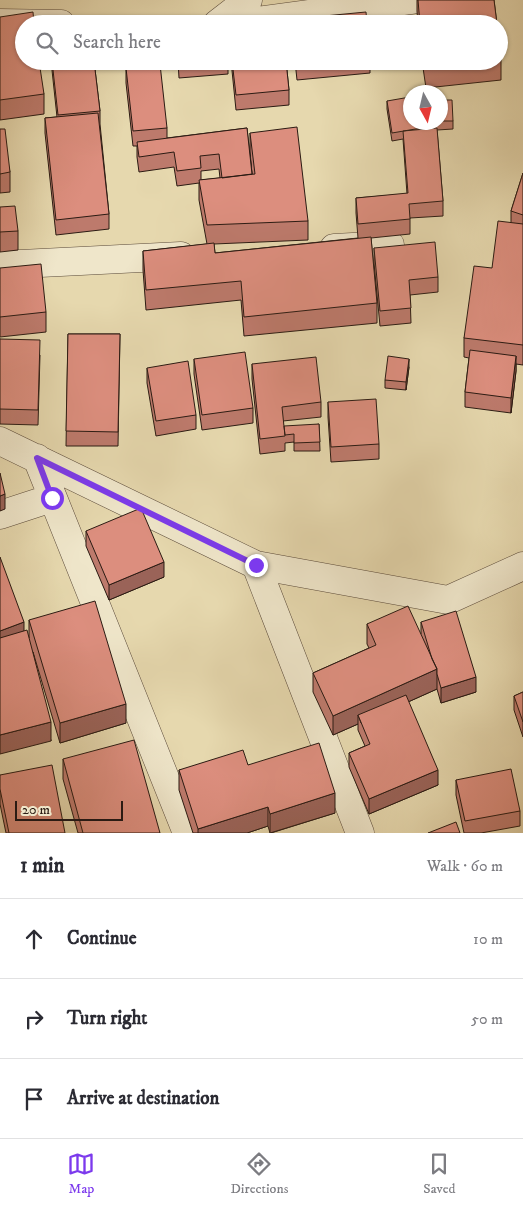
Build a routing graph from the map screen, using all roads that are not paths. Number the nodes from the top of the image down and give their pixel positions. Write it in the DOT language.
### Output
graph roads {
  1 [pos="248,0"];
  2 [pos="412,0"];
  3 [pos="229,15"];
  4 [pos="301,15"];
  5 [pos="390,245"];
  6 [pos="312,249"];
  7 [pos="205,254"];
  8 [pos="0,265"];
  9 [pos="0,441"];
  10 [pos="37,458"];
  11 [pos="52,498"];
  12 [pos="0,515"];
  13 [pos="256,565"];
  14 [pos="523,566"];
  15 [pos="187,833"];
  16 [pos="360,833"];
  1 -- 3 [label="street"];
  2 -- 4 [label="street"];
  5 -- 6 [label="street"];
  7 -- 8 [label="street"];
  9 -- 10 [label="street"];
  10 -- 11 [label="street"];
  10 -- 13 [label="street"];
  11 -- 12 [label="street"];
  11 -- 15 [label="street"];
  13 -- 14 [label="street"];
  13 -- 16 [label="street"];
}
